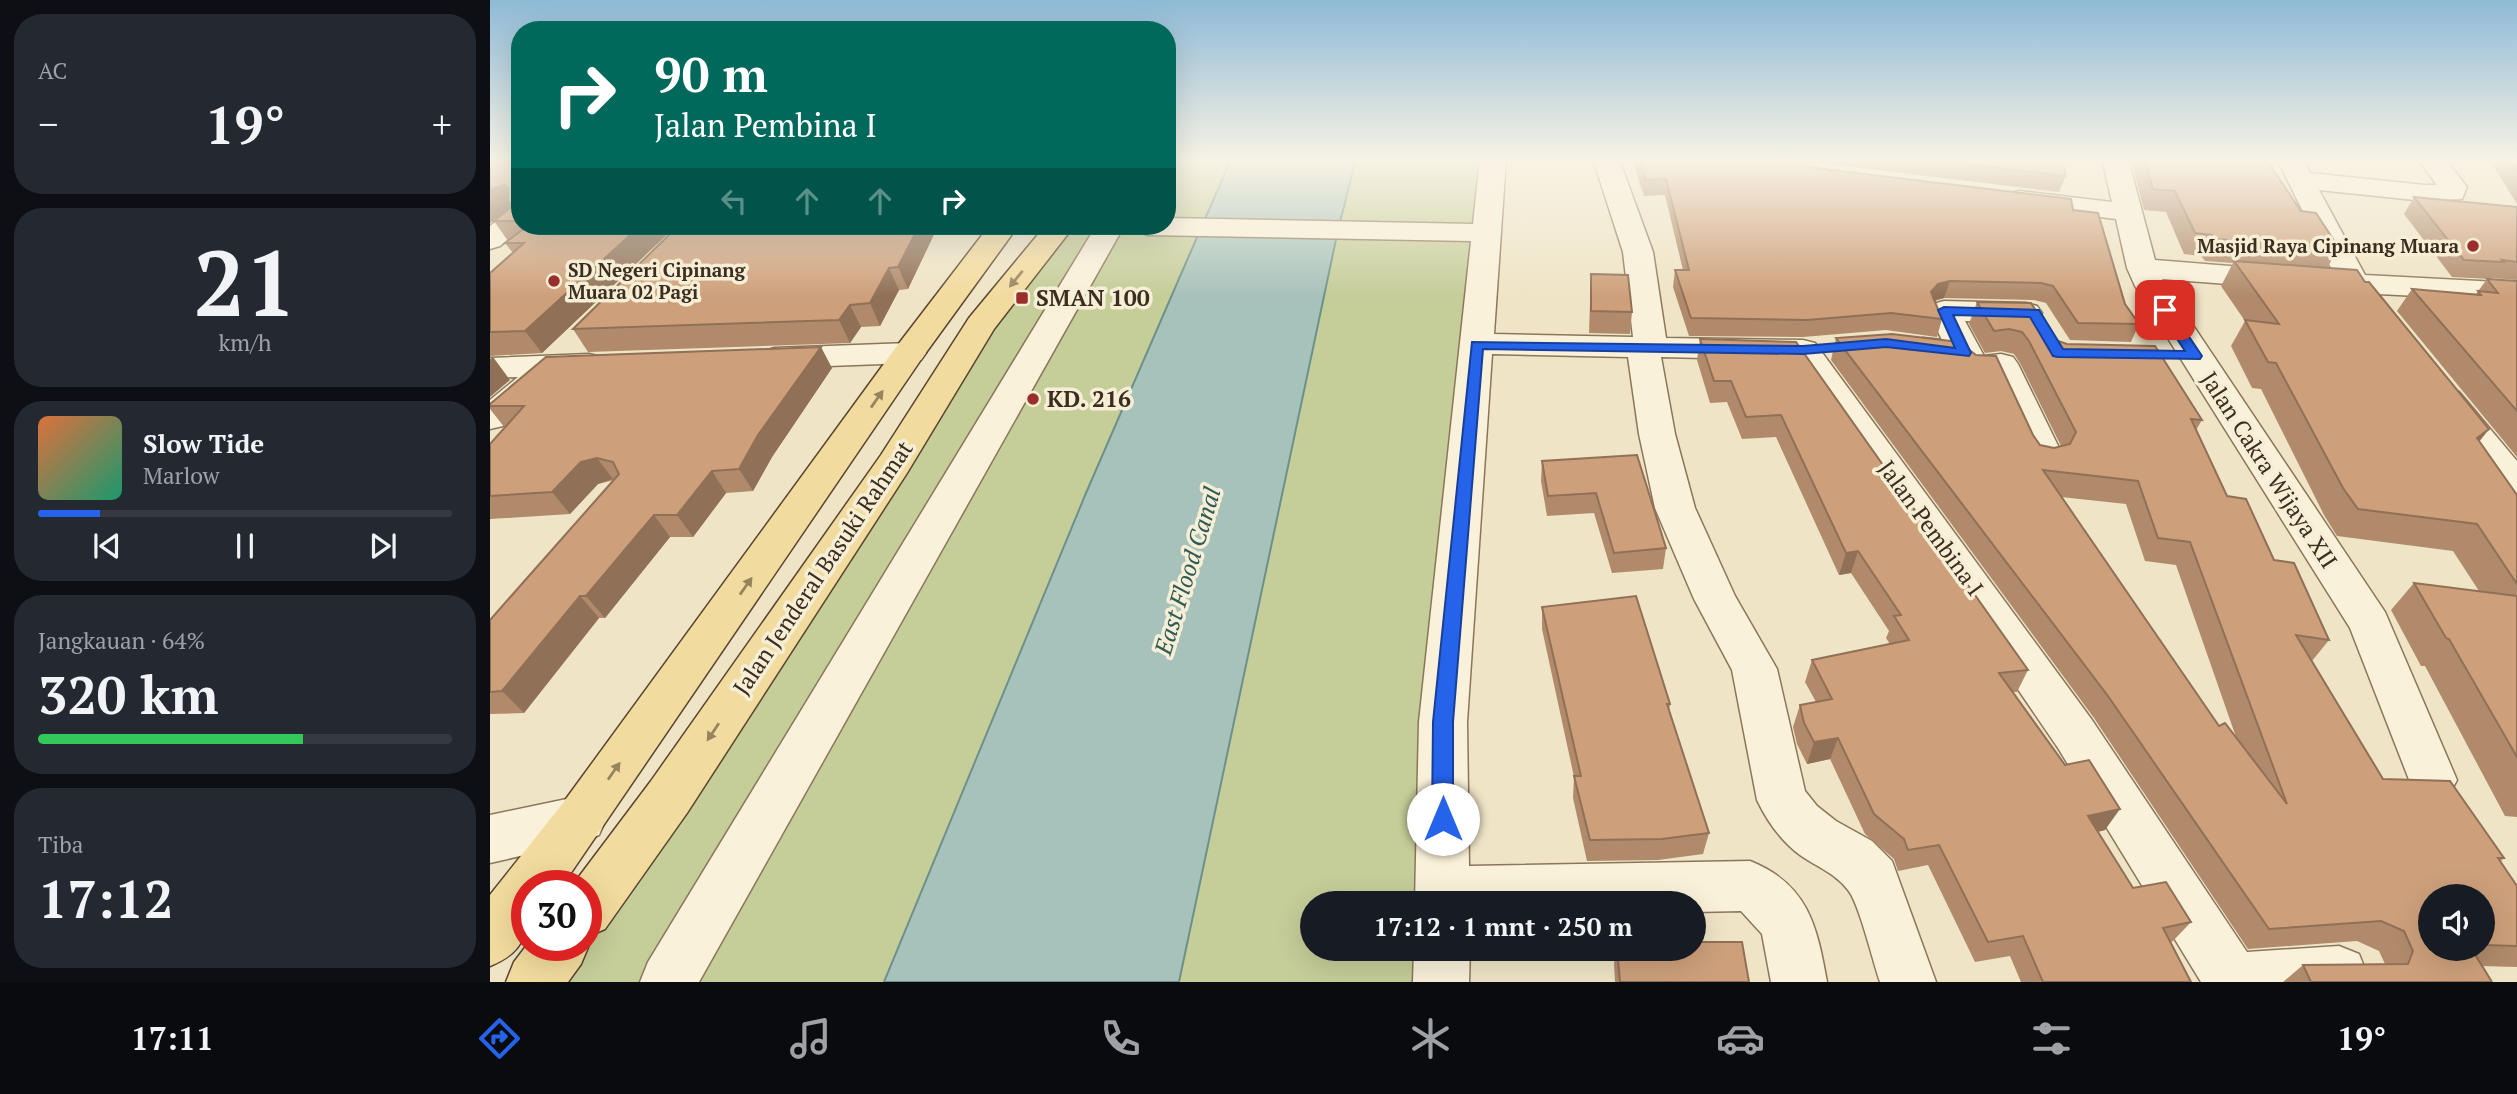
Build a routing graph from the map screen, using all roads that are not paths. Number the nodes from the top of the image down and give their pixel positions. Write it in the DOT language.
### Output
graph roads {
  1 [pos="1483,205"];
  2 [pos="1622,205"];
  3 [pos="2068,205"];
  4 [pos="2112,205"];
  5 [pos="2115,205"];
  6 [pos="2313,205"];
  7 [pos="2115,211"];
  8 [pos="511,224"];
  9 [pos="1176,227"];
  10 [pos="1477,233"];
  11 [pos="997,235"];
  12 [pos="1053,235"];
  13 [pos="1104,235"];
  14 [pos="490,240"];
  15 [pos="2143,268"];
  16 [pos="2354,284"];
  17 [pos="2517,292"];
  18 [pos="2046,333"];
  19 [pos="580,338"];
  20 [pos="2399,341"];
  21 [pos="1477,344"];
  22 [pos="1896,345"];
  23 [pos="1844,347"];
  24 [pos="1647,349"];
  25 [pos="1803,350"];
  26 [pos="909,353"];
  27 [pos="1964,353"];
  28 [pos="2156,355"];
  29 [pos="2195,356"];
  30 [pos="741,359"];
  31 [pos="620,363"];
  32 [pos="552,366"];
  33 [pos="490,368"];
  34 [pos="2424,372"];
  35 [pos="490,418"];
  36 [pos="2044,456"];
  37 [pos="2517,487"];
  38 [pos="2432,780"];
  39 [pos="581,819"];
  40 [pos="490,839"];
  41 [pos="542,870"];
  42 [pos="602,889"];
  43 [pos="1442,891"];
  44 [pos="1610,891"];
  45 [pos="511,911"];
  46 [pos="490,939"];
  47 [pos="549,961"];
  48 [pos="1442,961"];
  49 [pos="2357,972"];
  50 [pos="534,982"];
  51 [pos="668,982"];
  52 [pos="1441,982"];
  53 [pos="1799,982"];
  54 [pos="1908,982"];
  55 [pos="2233,982"];
  1 -- 10 [label="street"];
  2 -- 24 [label="street"];
  3 -- 7 [label="street"];
  4 -- 7 [label="street, Jalan Cakra Wijaya XII"];
  5 -- 7 [label="street, Jalan Cakra Wijaya XII"];
  6 -- 16 [label="street"];
  7 -- 15 [label="street, Jalan Cakra Wijaya XII"];
  8 -- 14 [label="street"];
  9 -- 10 [label="street"];
  10 -- 21 [label="street"];
  11 -- 26 [label="main road"];
  12 -- 42 [label="main road, Jalan Jenderal Basuki Rahmat, one-way"];
  13 -- 51 [label="street"];
  15 -- 16 [label="street"];
  15 -- 29 [label="street, Jalan Cakra Wijaya XII"];
  16 -- 17 [label="street"];
  16 -- 20 [label="street"];
  18 -- 27 [label="street"];
  19 -- 32 [label="street"];
  21 -- 24 [label="street"];
  21 -- 43 [label="street"];
  22 -- 27 [label="street"];
  23 -- 25 [label="street"];
  24 -- 25 [label="street"];
  24 -- 54 [label="street"];
  25 -- 55 [label="street, Jalan Pembina I"];
  26 -- 30 [label="street"];
  39 -- 26 [label="main road, one-way"];
  27 -- 36 [label="street"];
  28 -- 29 [label="street"];
  29 -- 38 [label="street, Jalan Cakra Wijaya XII"];
  31 -- 32 [label="street"];
  32 -- 33 [label="street"];
  32 -- 35 [label="street"];
  34 -- 37 [label="street"];
  39 -- 40 [label="street"];
  39 -- 41 [label="main road"];
  44 -- 53 [label="street"];
  45 -- 46 [label="main road"];
  47 -- 50 [label="main road"];
  48 -- 52 [label="street"];
  49 -- 55 [label="street"];
}
